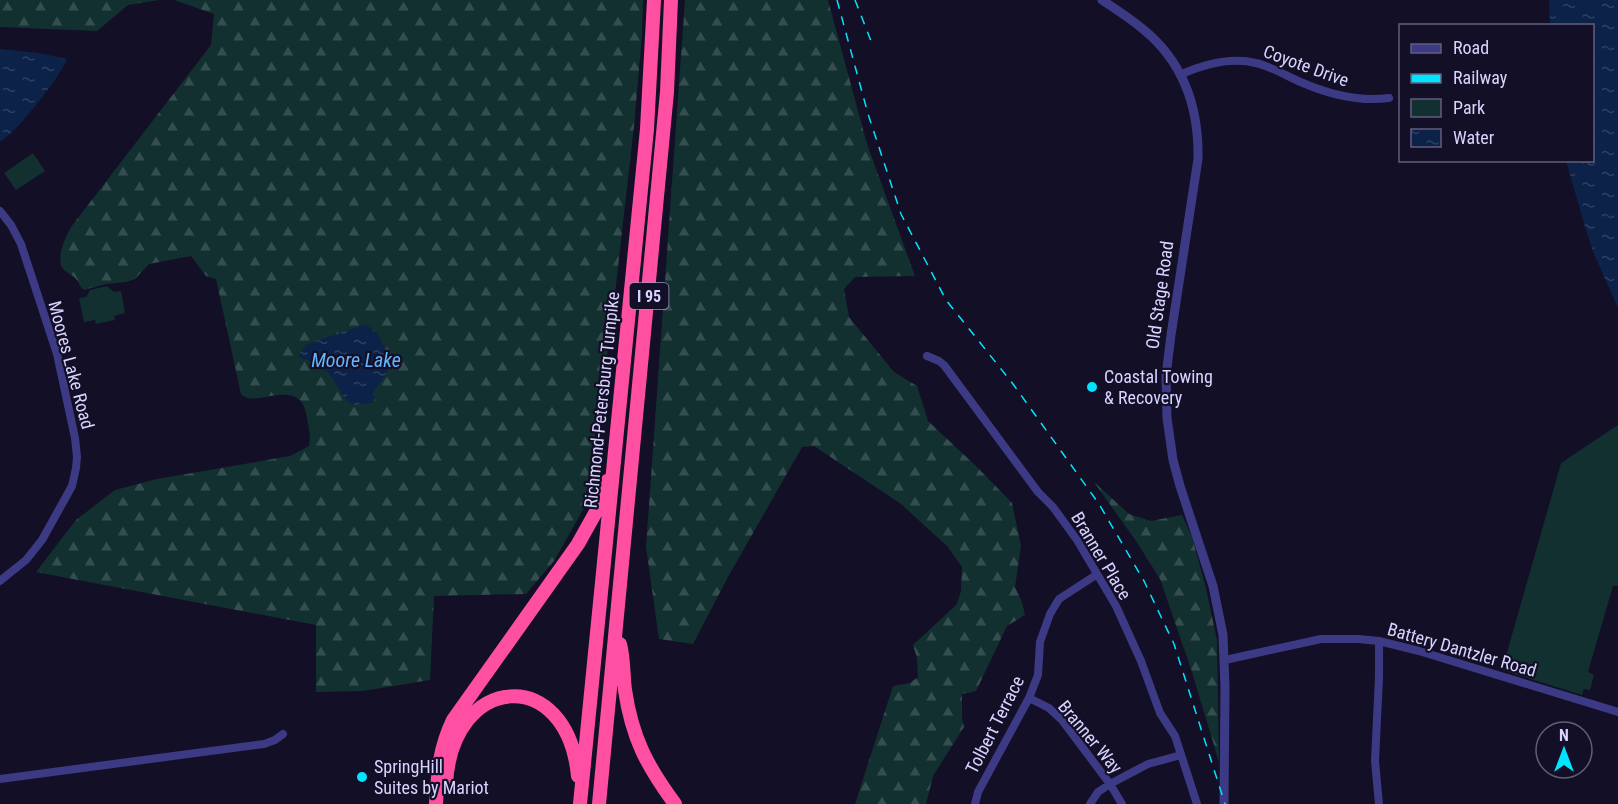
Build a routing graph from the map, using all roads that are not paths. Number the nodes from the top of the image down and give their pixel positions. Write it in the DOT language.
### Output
graph roads {
  1 [pos="654,0"];
  2 [pos="671,0"];
  3 [pos="1102,0"];
  4 [pos="1180,75"];
  5 [pos="1389,98"];
  6 [pos="0,211"];
  7 [pos="927,356"];
  8 [pos="615,454"];
  9 [pos="1096,575"];
  10 [pos="0,581"];
  11 [pos="616,631"];
  12 [pos="1378,641"];
  13 [pos="1225,660"];
  14 [pos="1029,698"];
  15 [pos="1618,712"];
  16 [pos="283,734"];
  17 [pos="1180,755"];
  18 [pos="0,779"];
  19 [pos="1110,784"];
  20 [pos="436,804"];
  21 [pos="445,804"];
  22 [pos="580,804"];
  23 [pos="599,804"];
  24 [pos="675,804"];
  25 [pos="975,804"];
  26 [pos="1089,804"];
  27 [pos="1122,804"];
  28 [pos="1197,804"];
  29 [pos="1224,804"];
  30 [pos="1379,804"];
  1 -- 8 [label="highway, Richmond-Petersburg Turnpike / I 95"];
  2 -- 11 [label="highway, Richmond-Petersburg Turnpike / I 95"];
  3 -- 4 [label="street, Old Stage Road"];
  4 -- 5 [label="street, Coyote Drive"];
  4 -- 13 [label="street, Old Stage Road"];
  6 -- 10 [label="street, Moores Lake Road"];
  7 -- 9 [label="street, Branner Place"];
  8 -- 20 [label="highway"];
  8 -- 22 [label="highway, Richmond-Petersburg Turnpike / I 95"];
  9 -- 14 [label="street, Tolbert Terrace"];
  9 -- 17 [label="street, Branner Place"];
  11 -- 23 [label="highway, Richmond-Petersburg Turnpike / I 95"];
  11 -- 24 [label="highway"];
  12 -- 13 [label="street, Battery Dantzler Road"];
  12 -- 15 [label="street, Battery Dantzler Road"];
  12 -- 30 [label="street"];
  13 -- 29 [label="street, Old Stage Road"];
  14 -- 19 [label="street, Branner Way"];
  14 -- 25 [label="street, Tolbert Terrace"];
  16 -- 18 [label="street"];
  17 -- 19 [label="street"];
  17 -- 28 [label="street, Branner Place"];
  19 -- 26 [label="street"];
  19 -- 27 [label="street, Branner Way"];
  21 -- 22 [label="highway"];
}
